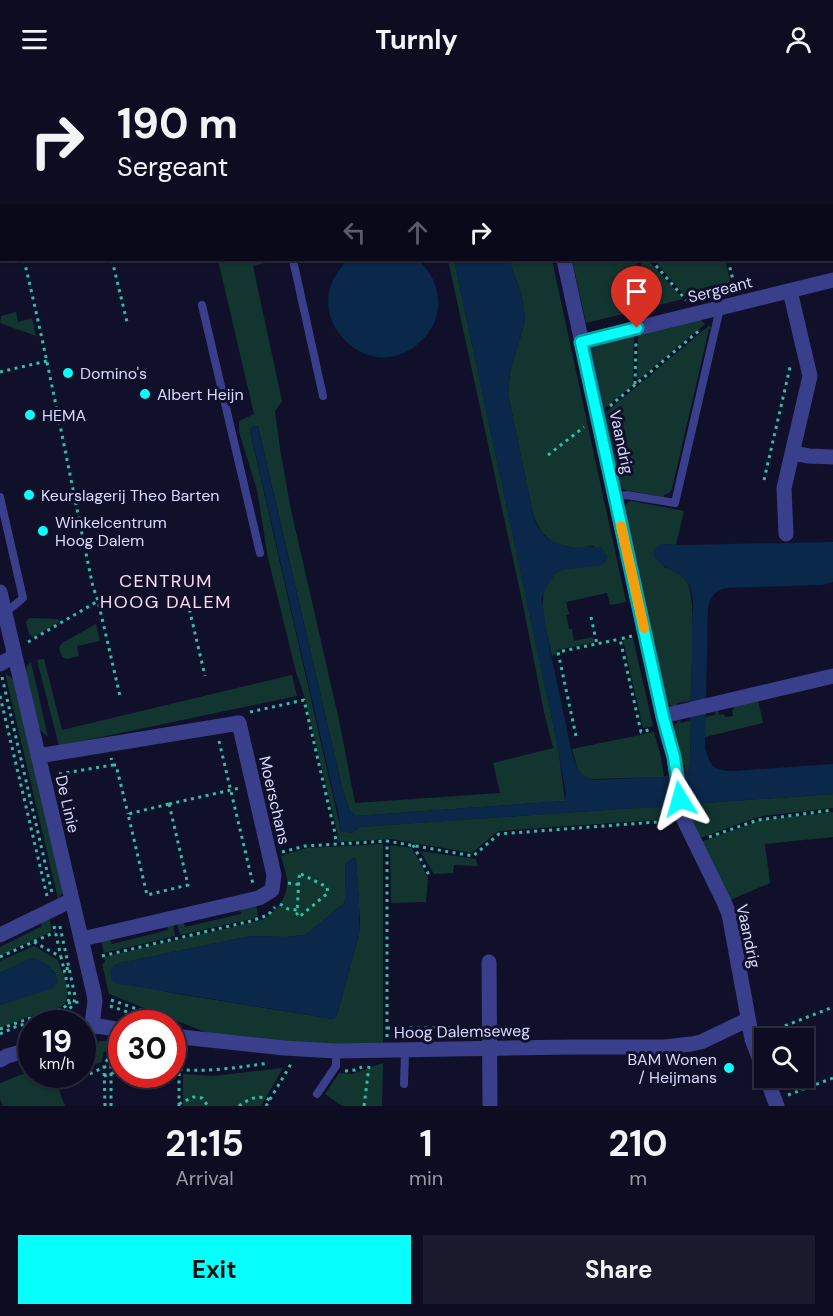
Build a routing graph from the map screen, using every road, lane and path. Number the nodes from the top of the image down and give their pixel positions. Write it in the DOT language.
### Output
graph roads {
  1 [pos="460,78"];
  2 [pos="473,78"];
  3 [pos="24,261"];
  4 [pos="112,261"];
  5 [pos="293,261"];
  6 [pos="564,261"];
  7 [pos="652,261"];
  8 [pos="728,261"];
  9 [pos="833,280"];
  10 [pos="735,289"];
  11 [pos="790,291"];
  12 [pos="202,305"];
  13 [pos="720,308"];
  14 [pos="698,313"];
  15 [pos="127,322"];
  16 [pos="801,340"];
  17 [pos="581,342"];
  18 [pos="47,361"];
  19 [pos="0,372"];
  20 [pos="323,396"];
  21 [pos="598,417"];
  22 [pos="792,453"];
  23 [pos="548,455"];
  24 [pos="833,457"];
  25 [pos="764,480"];
  26 [pos="615,497"];
  27 [pos="0,498"];
  28 [pos="786,534"];
  29 [pos="260,553"];
  30 [pos="0,592"];
  31 [pos="186,595"];
  32 [pos="98,601"];
  33 [pos="5,613"];
  34 [pos="591,617"];
  35 [pos="645,633"];
  36 [pos="620,639"];
  37 [pos="28,642"];
  38 [pos="597,644"];
  39 [pos="15,656"];
  40 [pos="0,664"];
  41 [pos="0,669"];
  42 [pos="205,676"];
  43 [pos="833,676"];
  44 [pos="0,696"];
  45 [pos="120,696"];
  46 [pos="669,719"];
  47 [pos="238,723"];
  48 [pos="218,734"];
  49 [pos="576,736"];
  50 [pos="109,745"];
  51 [pos="38,756"];
  52 [pos="113,765"];
  53 [pos="59,774"];
  54 [pos="253,785"];
  55 [pos="231,790"];
  56 [pos="169,804"];
  57 [pos="833,810"];
  58 [pos="128,814"];
  59 [pos="683,818"];
  60 [pos="387,841"];
  61 [pos="695,842"];
  62 [pos="336,844"];
  63 [pos="413,845"];
  64 [pos="270,855"];
  65 [pos="429,874"];
  66 [pos="285,882"];
  67 [pos="300,884"];
  68 [pos="280,897"];
  69 [pos="256,898"];
  70 [pos="72,900"];
  71 [pos="282,905"];
  72 [pos="53,909"];
  73 [pos="297,910"];
  74 [pos="55,932"];
  75 [pos="0,935"];
  76 [pos="82,939"];
  77 [pos="34,942"];
  78 [pos="0,957"];
  79 [pos="61,957"];
  80 [pos="489,962"];
  81 [pos="87,964"];
  82 [pos="70,968"];
  83 [pos="64,969"];
  84 [pos="68,1003"];
  85 [pos="74,1003"];
  86 [pos="833,1007"];
  87 [pos="92,1010"];
  88 [pos="119,1010"];
  89 [pos="136,1010"];
  90 [pos="747,1020"];
  91 [pos="387,1028"];
  92 [pos="490,1028"];
  93 [pos="0,1029"];
  94 [pos="0,1034"];
  95 [pos="186,1038"];
  96 [pos="752,1039"];
  97 [pos="754,1044"];
  98 [pos="490,1048"];
  99 [pos="336,1051"];
  100 [pos="387,1051"];
  101 [pos="405,1051"];
  102 [pos="18,1053"];
  103 [pos="108,1059"];
  104 [pos="294,1059"];
  105 [pos="0,1060"];
  106 [pos="369,1063"];
  107 [pos="108,1065"];
  108 [pos="104,1067"];
  109 [pos="96,1071"];
  110 [pos="108,1075"];
  111 [pos="104,1077"];
  112 [pos="833,1078"];
  113 [pos="404,1084"];
  114 [pos="110,1088"];
  115 [pos="179,1088"];
  116 [pos="771,1088"];
  117 [pos="317,1094"];
  118 [pos="270,1100"];
  119 [pos="776,1103"];
  120 [pos="179,1105"];
  121 [pos="105,1106"];
  122 [pos="111,1106"];
  123 [pos="208,1106"];
  124 [pos="238,1106"];
  125 [pos="266,1106"];
  126 [pos="364,1106"];
  127 [pos="490,1106"];
  1 -- 2 [label="street"];
  3 -- 18 [label="path"];
  4 -- 15 [label="path"];
  5 -- 20 [label="lane"];
  6 -- 17 [label="street, Vaandrig"];
  7 -- 14 [label="path"];
  8 -- 10 [label="path"];
  9 -- 11 [label="street, Sergeant"];
  11 -- 13 [label="street, Sergeant"];
  11 -- 16 [label="street"];
  12 -- 29 [label="lane"];
  13 -- 14 [label="street, Sergeant"];
  13 -- 26 [label="lane"];
  14 -- 17 [label="street, Sergeant"];
  14 -- 21 [label="path"];
  16 -- 22 [label="street"];
  16 -- 25 [label="path"];
  17 -- 21 [label="street, Vaandrig"];
  18 -- 19 [label="path"];
  18 -- 32 [label="path"];
  21 -- 23 [label="path"];
  21 -- 26 [label="street, Vaandrig"];
  22 -- 24 [label="street"];
  22 -- 28 [label="street"];
  26 -- 35 [label="street, Vaandrig"];
  27 -- 33 [label="lane"];
  30 -- 33 [label="street, De Linie"];
  31 -- 42 [label="path"];
  32 -- 37 [label="path"];
  32 -- 45 [label="path"];
  33 -- 39 [label="street, De Linie"];
  34 -- 38 [label="path"];
  35 -- 36 [label="path"];
  35 -- 46 [label="street, Vaandrig"];
  36 -- 38 [label="path"];
  36 -- 46 [label="path"];
  38 -- 49 [label="path"];
  39 -- 40 [label="street"];
  39 -- 51 [label="street, De Linie"];
  41 -- 72 [label="path"];
  43 -- 46 [label="street"];
  44 -- 72 [label="path"];
  46 -- 59 [label="street, Vaandrig"];
  47 -- 50 [label="street"];
  47 -- 54 [label="street, Moerschans"];
  47 -- 62 [label="path"];
  48 -- 55 [label="path"];
  50 -- 51 [label="street"];
  50 -- 52 [label="path"];
  51 -- 70 [label="street, De Linie"];
  52 -- 53 [label="path"];
  52 -- 58 [label="path"];
  54 -- 55 [label="path"];
  54 -- 64 [label="street, Moerschans"];
  55 -- 56 [label="path"];
  55 -- 69 [label="path"];
  56 -- 58 [label="path"];
  56 -- 58 [label="path"];
  57 -- 61 [label="path"];
  59 -- 61 [label="street, Vaandrig"];
  59 -- 63 [label="path"];
  60 -- 62 [label="path"];
  60 -- 63 [label="path"];
  60 -- 91 [label="path"];
  61 -- 90 [label="street, Vaandrig"];
  62 -- 64 [label="path"];
  63 -- 65 [label="path"];
  64 -- 69 [label="street, Moerschans"];
  66 -- 67 [label="path"];
  67 -- 73 [label="path"];
  67 -- 73 [label="path"];
  68 -- 81 [label="path"];
  69 -- 76 [label="street"];
  70 -- 72 [label="street"];
  70 -- 76 [label="street, De Linie"];
  71 -- 73 [label="path"];
  72 -- 74 [label="path"];
  72 -- 75 [label="street"];
  72 -- 82 [label="path"];
  74 -- 77 [label="path"];
  74 -- 79 [label="path"];
  76 -- 81 [label="street, De Linie"];
  77 -- 78 [label="path"];
  77 -- 79 [label="path"];
  79 -- 83 [label="path"];
  80 -- 92 [label="street"];
  81 -- 82 [label="path"];
  81 -- 87 [label="street, De Linie"];
  82 -- 83 [label="path"];
  82 -- 85 [label="path"];
  83 -- 84 [label="path"];
  84 -- 85 [label="path"];
  84 -- 93 [label="path"];
  85 -- 94 [label="path"];
  86 -- 96 [label="path"];
  88 -- 89 [label="path"];
  90 -- 96 [label="street, Vaandrig"];
  90 -- 98 [label="street, Hoog Dalemseweg"];
  91 -- 92 [label="path"];
  91 -- 100 [label="path"];
  92 -- 98 [label="street"];
  95 -- 99 [label="street, Hoog Dalemseweg"];
  96 -- 97 [label="street, Vaandrig"];
  98 -- 101 [label="street, Hoog Dalemseweg"];
  98 -- 127 [label="street"];
  99 -- 100 [label="street, Hoog Dalemseweg"];
  99 -- 117 [label="lane"];
  100 -- 101 [label="street, Hoog Dalemseweg"];
  101 -- 113 [label="lane"];
  102 -- 105 [label="street"];
  103 -- 108 [label="path"];
  104 -- 118 [label="path"];
  106 -- 126 [label="path"];
  107 -- 108 [label="path"];
  108 -- 109 [label="path"];
  108 -- 111 [label="path"];
  110 -- 111 [label="path"];
  111 -- 121 [label="path"];
  112 -- 119 [label="path"];
  114 -- 122 [label="path"];
  115 -- 120 [label="path"];
  116 -- 119 [label="street, Vaandrig"];
  118 -- 124 [label="path"];
  118 -- 125 [label="path"];
  120 -- 123 [label="path"];
}
